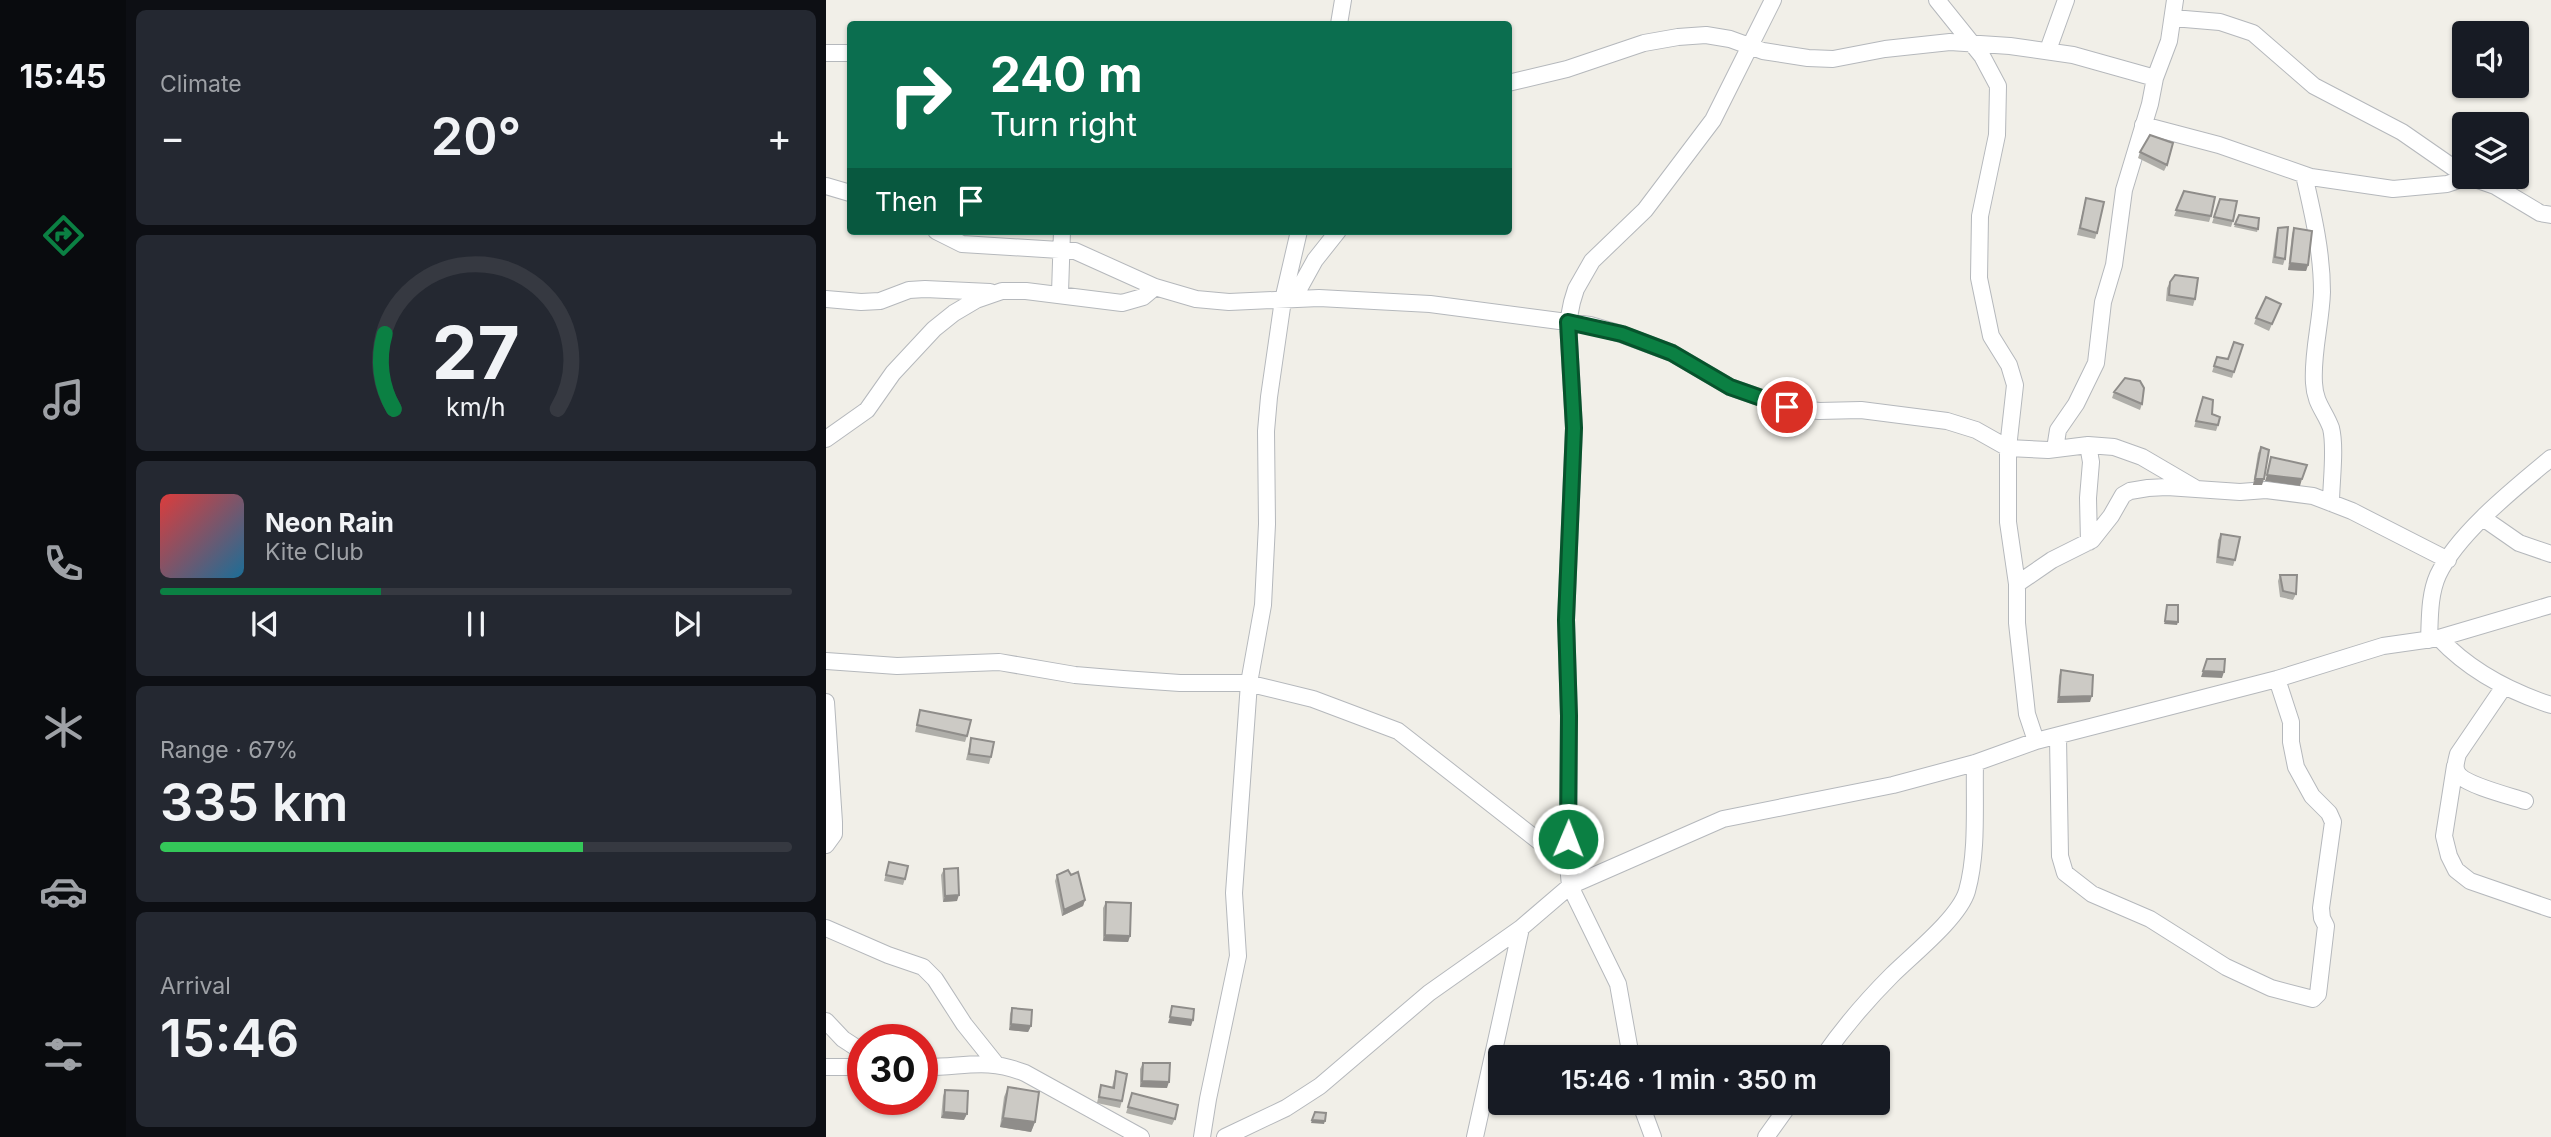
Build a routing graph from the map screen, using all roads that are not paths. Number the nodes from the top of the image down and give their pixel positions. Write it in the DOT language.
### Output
graph roads {
  1 [pos="1343,0"];
  2 [pos="1773,0"];
  3 [pos="1937,0"];
  4 [pos="2066,0"];
  5 [pos="2175,0"];
  6 [pos="2173,18"];
  7 [pos="1340,21"];
  8 [pos="1973,43"];
  9 [pos="1749,45"];
  10 [pos="2048,50"];
  11 [pos="826,53"];
  12 [pos="847,53"];
  13 [pos="2155,78"];
  14 [pos="1512,82"];
  15 [pos="2143,125"];
  16 [pos="2452,166"];
  17 [pos="2304,176"];
  18 [pos="2452,182"];
  19 [pos="826,186"];
  20 [pos="2500,189"];
  21 [pos="847,192"];
  22 [pos="2551,215"];
  23 [pos="944,235"];
  24 [pos="1062,235"];
  25 [pos="1298,235"];
  26 [pos="1334,235"];
  27 [pos="1062,250"];
  28 [pos="1155,287"];
  29 [pos="996,293"];
  30 [pos="1060,293"];
  31 [pos="826,299"];
  32 [pos="1289,299"];
  33 [pos="1568,322"];
  34 [pos="826,439"];
  35 [pos="2088,445"];
  36 [pos="2007,448"];
  37 [pos="2055,449"];
  38 [pos="2551,458"];
  39 [pos="2195,488"];
  40 [pos="2331,503"];
  41 [pos="2483,518"];
  42 [pos="2089,542"];
  43 [pos="2551,554"];
  44 [pos="2448,560"];
  45 [pos="2017,584"];
  46 [pos="2551,606"];
  47 [pos="2434,639"];
  48 [pos="826,661"];
  49 [pos="2277,679"];
  50 [pos="1249,683"];
  51 [pos="2503,688"];
  52 [pos="826,702"];
  53 [pos="2551,705"];
  54 [pos="2058,737"];
  55 [pos="2036,741"];
  56 [pos="1975,763"];
  57 [pos="2455,766"];
  58 [pos="2525,801"];
  59 [pos="826,845"];
  60 [pos="1568,864"];
  61 [pos="1570,886"];
  62 [pos="2551,909"];
  63 [pos="826,928"];
  64 [pos="1521,928"];
  65 [pos="826,1021"];
  66 [pos="847,1042"];
  67 [pos="1629,1045"];
  68 [pos="1831,1045"];
  69 [pos="996,1064"];
  70 [pos="938,1066"];
  71 [pos="826,1067"];
  72 [pos="847,1067"];
  73 [pos="1645,1115"];
  74 [pos="1782,1115"];
  75 [pos="1141,1137"];
  76 [pos="1202,1137"];
  77 [pos="1225,1137"];
  78 [pos="1475,1137"];
  79 [pos="1653,1137"];
  80 [pos="1766,1137"];
  1 -- 7 [label="street"];
  2 -- 9 [label="street"];
  3 -- 8 [label="street"];
  4 -- 10 [label="street"];
  5 -- 6 [label="street"];
  6 -- 13 [label="street"];
  6 -- 16 [label="street"];
  8 -- 9 [label="street"];
  8 -- 10 [label="street"];
  8 -- 36 [label="street"];
  9 -- 14 [label="street"];
  9 -- 33 [label="street"];
  10 -- 13 [label="street"];
  11 -- 12 [label="street"];
  13 -- 15 [label="street"];
  15 -- 17 [label="street"];
  15 -- 37 [label="street"];
  17 -- 18 [label="street"];
  17 -- 40 [label="street"];
  19 -- 21 [label="street"];
  20 -- 22 [label="street"];
  23 -- 27 [label="street"];
  24 -- 27 [label="street"];
  25 -- 32 [label="street"];
  26 -- 32 [label="street"];
  27 -- 28 [label="street"];
  27 -- 30 [label="street"];
  28 -- 30 [label="street"];
  28 -- 32 [label="street"];
  29 -- 30 [label="street"];
  29 -- 31 [label="street"];
  29 -- 34 [label="street"];
  32 -- 33 [label="street"];
  32 -- 50 [label="street"];
  33 -- 36 [label="street"];
  33 -- 60 [label="street"];
  35 -- 37 [label="street"];
  35 -- 39 [label="street"];
  35 -- 42 [label="street"];
  36 -- 37 [label="street"];
  36 -- 45 [label="street"];
  38 -- 41 [label="street"];
  39 -- 40 [label="street"];
  39 -- 42 [label="street"];
  40 -- 44 [label="street"];
  41 -- 43 [label="street"];
  41 -- 44 [label="street"];
  42 -- 45 [label="street"];
  44 -- 47 [label="street"];
  45 -- 55 [label="street"];
  46 -- 47 [label="street"];
  47 -- 49 [label="street"];
  47 -- 51 [label="street"];
  48 -- 50 [label="street"];
  49 -- 54 [label="street"];
  49 -- 54 [label="street"];
  50 -- 60 [label="street"];
  50 -- 76 [label="street"];
  51 -- 53 [label="street"];
  51 -- 57 [label="street"];
  52 -- 59 [label="street"];
  54 -- 55 [label="street"];
  55 -- 56 [label="street"];
  56 -- 61 [label="street"];
  56 -- 68 [label="street"];
  57 -- 58 [label="street"];
  57 -- 62 [label="street"];
  60 -- 61 [label="street"];
  61 -- 64 [label="street"];
  61 -- 67 [label="street"];
  63 -- 69 [label="street"];
  64 -- 77 [label="street"];
  64 -- 78 [label="street"];
  65 -- 66 [label="street"];
  69 -- 70 [label="street"];
  69 -- 75 [label="street"];
  71 -- 72 [label="street"];
  73 -- 79 [label="street"];
  74 -- 80 [label="street"];
}
